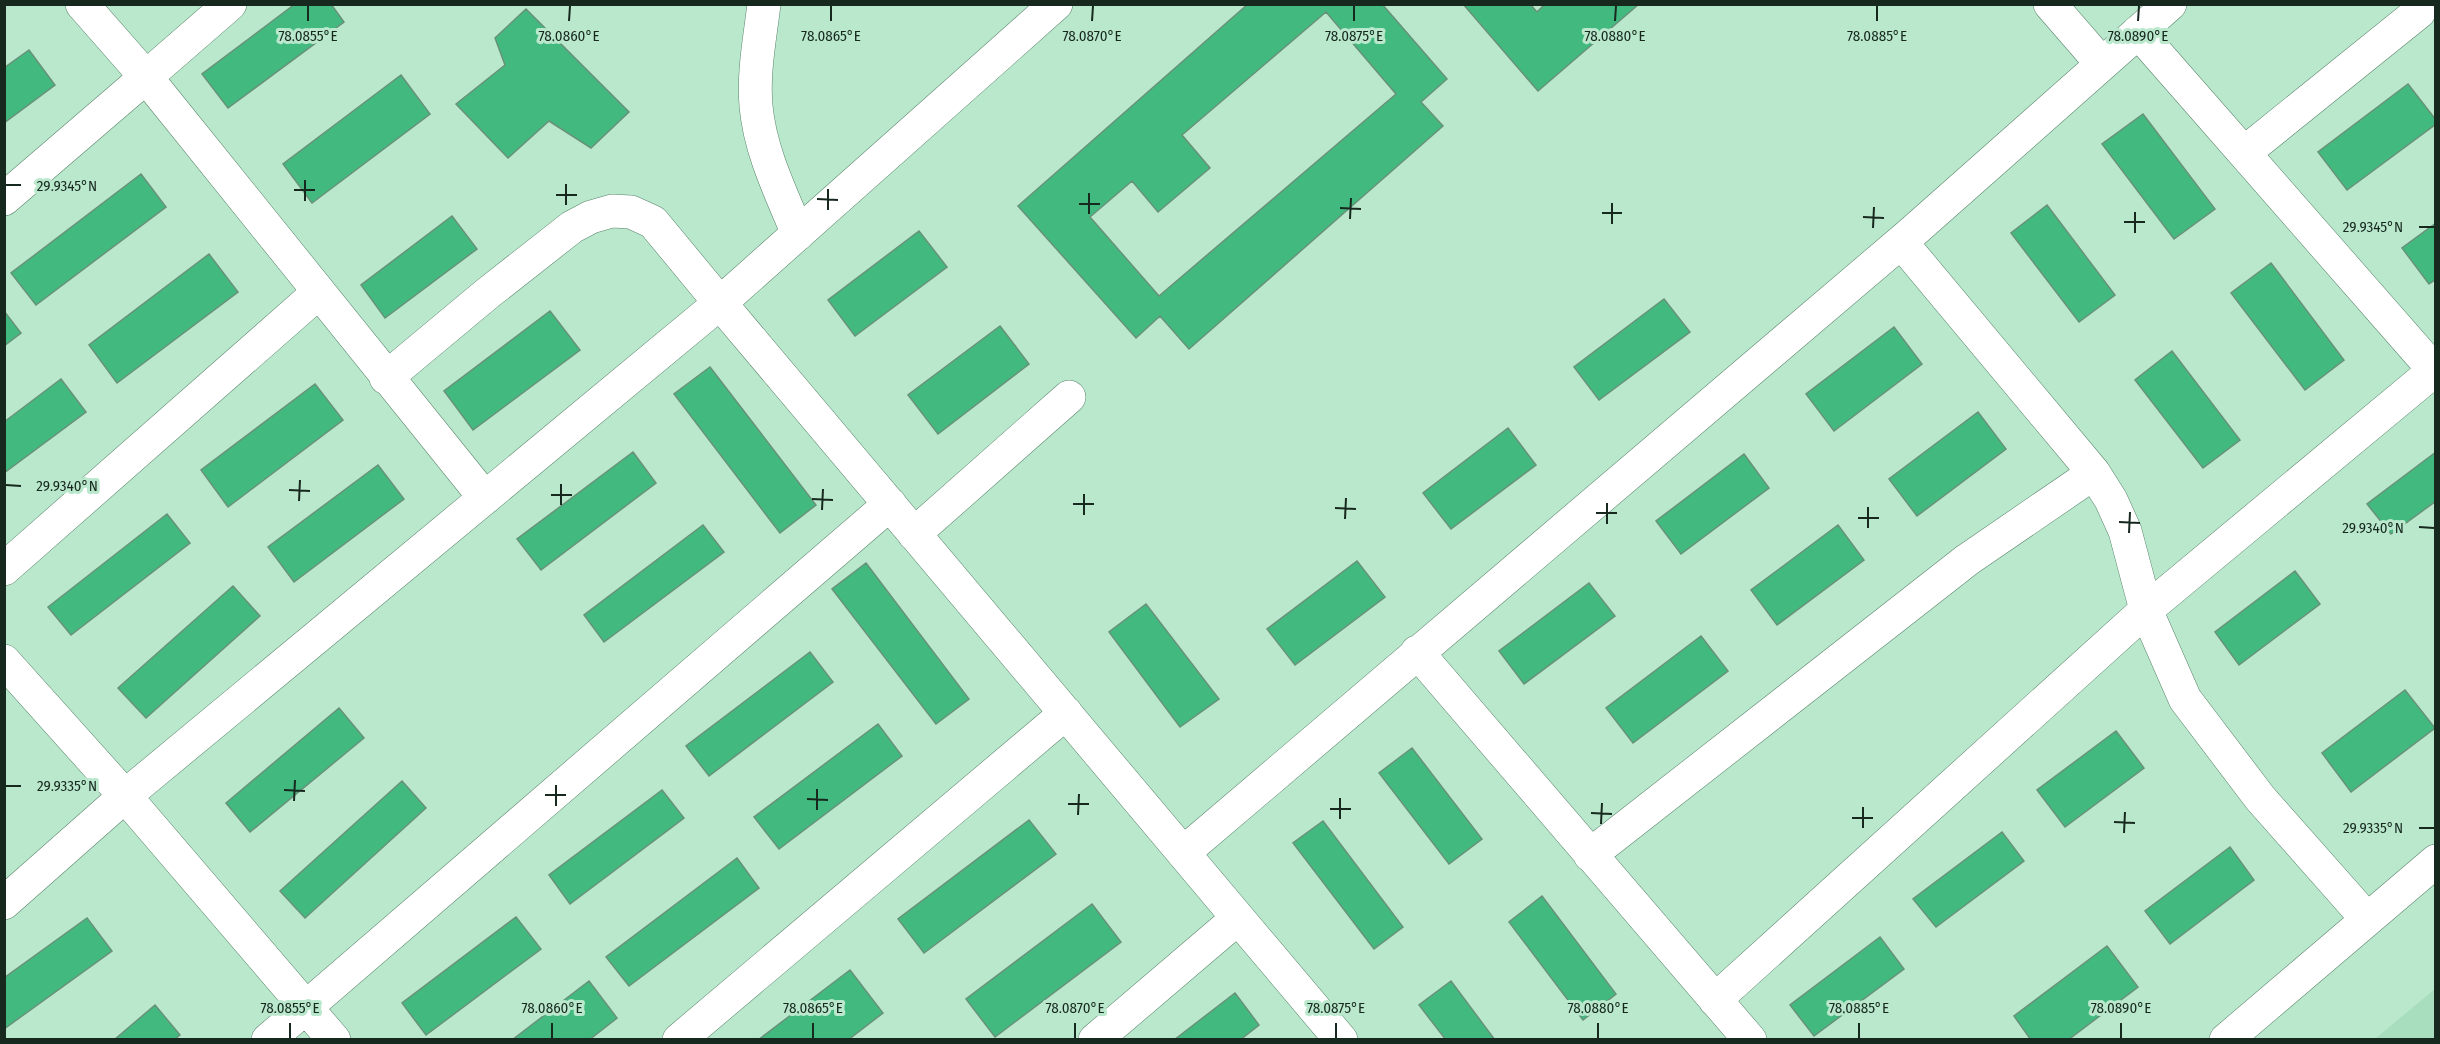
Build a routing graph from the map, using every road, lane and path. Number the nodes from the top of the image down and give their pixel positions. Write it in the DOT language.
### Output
graph roads {
  1 [pos="82,4"];
  2 [pos="230,4"];
  3 [pos="764,4"];
  4 [pos="1056,4"];
  5 [pos="2050,4"];
  6 [pos="2170,4"];
  7 [pos="2422,16"];
  8 [pos="2138,33"];
  9 [pos="2102,64"];
  10 [pos="146,77"];
  11 [pos="2244,153"];
  12 [pos="4,199"];
  13 [pos="798,234"];
  14 [pos="1901,242"];
  15 [pos="319,292"];
  16 [pos="720,303"];
  17 [pos="2435,370"];
  18 [pos="386,378"];
  19 [pos="1068,397"];
  20 [pos="2094,473"];
  21 [pos="485,498"];
  22 [pos="890,504"];
  23 [pos="914,534"];
  24 [pos="4,569"];
  25 [pos="2146,610"];
  26 [pos="1417,652"];
  27 [pos="4,661"];
  28 [pos="1066,713"];
  29 [pos="125,796"];
  30 [pos="1184,853"];
  31 [pos="1590,855"];
  32 [pos="2436,861"];
  33 [pos="4,903"];
  34 [pos="1238,918"];
  35 [pos="2367,919"];
  36 [pos="1715,1000"];
  37 [pos="306,1008"];
  38 [pos="268,1040"];
  39 [pos="334,1040"];
  40 [pos="679,1040"];
  41 [pos="1095,1040"];
  42 [pos="1341,1040"];
  43 [pos="1750,1040"];
  44 [pos="2226,1040"];
  1 -- 10 [label="street"];
  2 -- 10 [label="street"];
  3 -- 13 [label="street"];
  4 -- 13 [label="street"];
  5 -- 9 [label="street"];
  6 -- 8 [label="street"];
  7 -- 11 [label="street"];
  8 -- 9 [label="street"];
  8 -- 11 [label="street"];
  9 -- 14 [label="street"];
  10 -- 12 [label="street"];
  10 -- 15 [label="street"];
  11 -- 17 [label="street"];
  13 -- 16 [label="street"];
  14 -- 20 [label="street"];
  14 -- 26 [label="street"];
  15 -- 18 [label="street"];
  15 -- 24 [label="street"];
  16 -- 18 [label="street"];
  16 -- 21 [label="street"];
  16 -- 22 [label="street"];
  17 -- 25 [label="street"];
  18 -- 21 [label="street"];
  19 -- 23 [label="street"];
  20 -- 25 [label="street"];
  20 -- 31 [label="street"];
  21 -- 29 [label="street"];
  22 -- 23 [label="street"];
  22 -- 37 [label="street"];
  23 -- 28 [label="street"];
  25 -- 35 [label="street"];
  25 -- 36 [label="street"];
  26 -- 30 [label="street"];
  26 -- 31 [label="street"];
  27 -- 29 [label="street"];
  28 -- 30 [label="street"];
  28 -- 40 [label="street"];
  29 -- 33 [label="street"];
  29 -- 37 [label="street"];
  30 -- 34 [label="street"];
  31 -- 36 [label="street"];
  32 -- 35 [label="street"];
  34 -- 41 [label="street"];
  34 -- 42 [label="street"];
  35 -- 44 [label="street"];
  36 -- 43 [label="street"];
  37 -- 38 [label="street"];
  37 -- 39 [label="street"];
}
